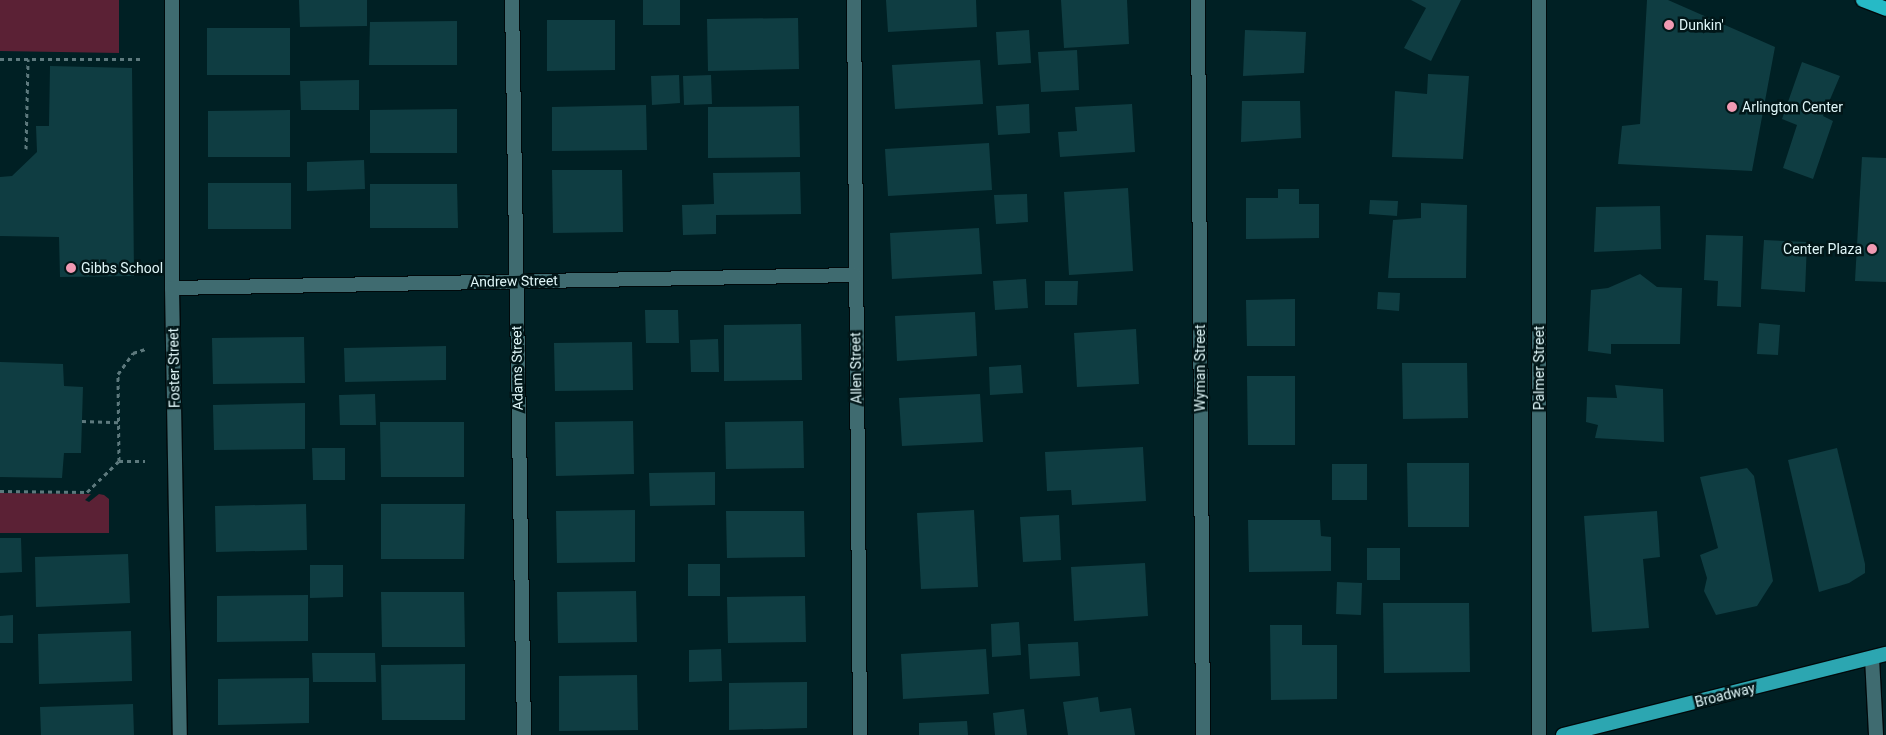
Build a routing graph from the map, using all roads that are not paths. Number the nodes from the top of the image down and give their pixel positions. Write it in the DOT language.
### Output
graph roads {
  1 [pos="172,0"];
  2 [pos="512,0"];
  3 [pos="854,0"];
  4 [pos="1198,0"];
  5 [pos="1539,0"];
  6 [pos="1863,0"];
  7 [pos="1886,9"];
  8 [pos="855,275"];
  9 [pos="516,281"];
  10 [pos="172,288"];
  11 [pos="1886,654"];
  12 [pos="1872,658"];
  13 [pos="180,735"];
  14 [pos="524,735"];
  15 [pos="860,735"];
  16 [pos="1203,735"];
  17 [pos="1539,735"];
  18 [pos="1563,735"];
  19 [pos="1876,735"];
  1 -- 10 [label="street, Foster Street"];
  2 -- 9 [label="street, Adams Street"];
  3 -- 8 [label="street, Allen Street"];
  4 -- 16 [label="street, Wyman Street"];
  5 -- 17 [label="street, Palmer Street"];
  6 -- 7 [label="highway"];
  8 -- 9 [label="street, Andrew Street"];
  8 -- 15 [label="street, Allen Street"];
  9 -- 10 [label="street, Andrew Street"];
  9 -- 14 [label="street, Adams Street"];
  10 -- 13 [label="street, Foster Street"];
  11 -- 12 [label="main road, Broadway"];
  12 -- 18 [label="main road, Broadway"];
  12 -- 19 [label="street"];
}
